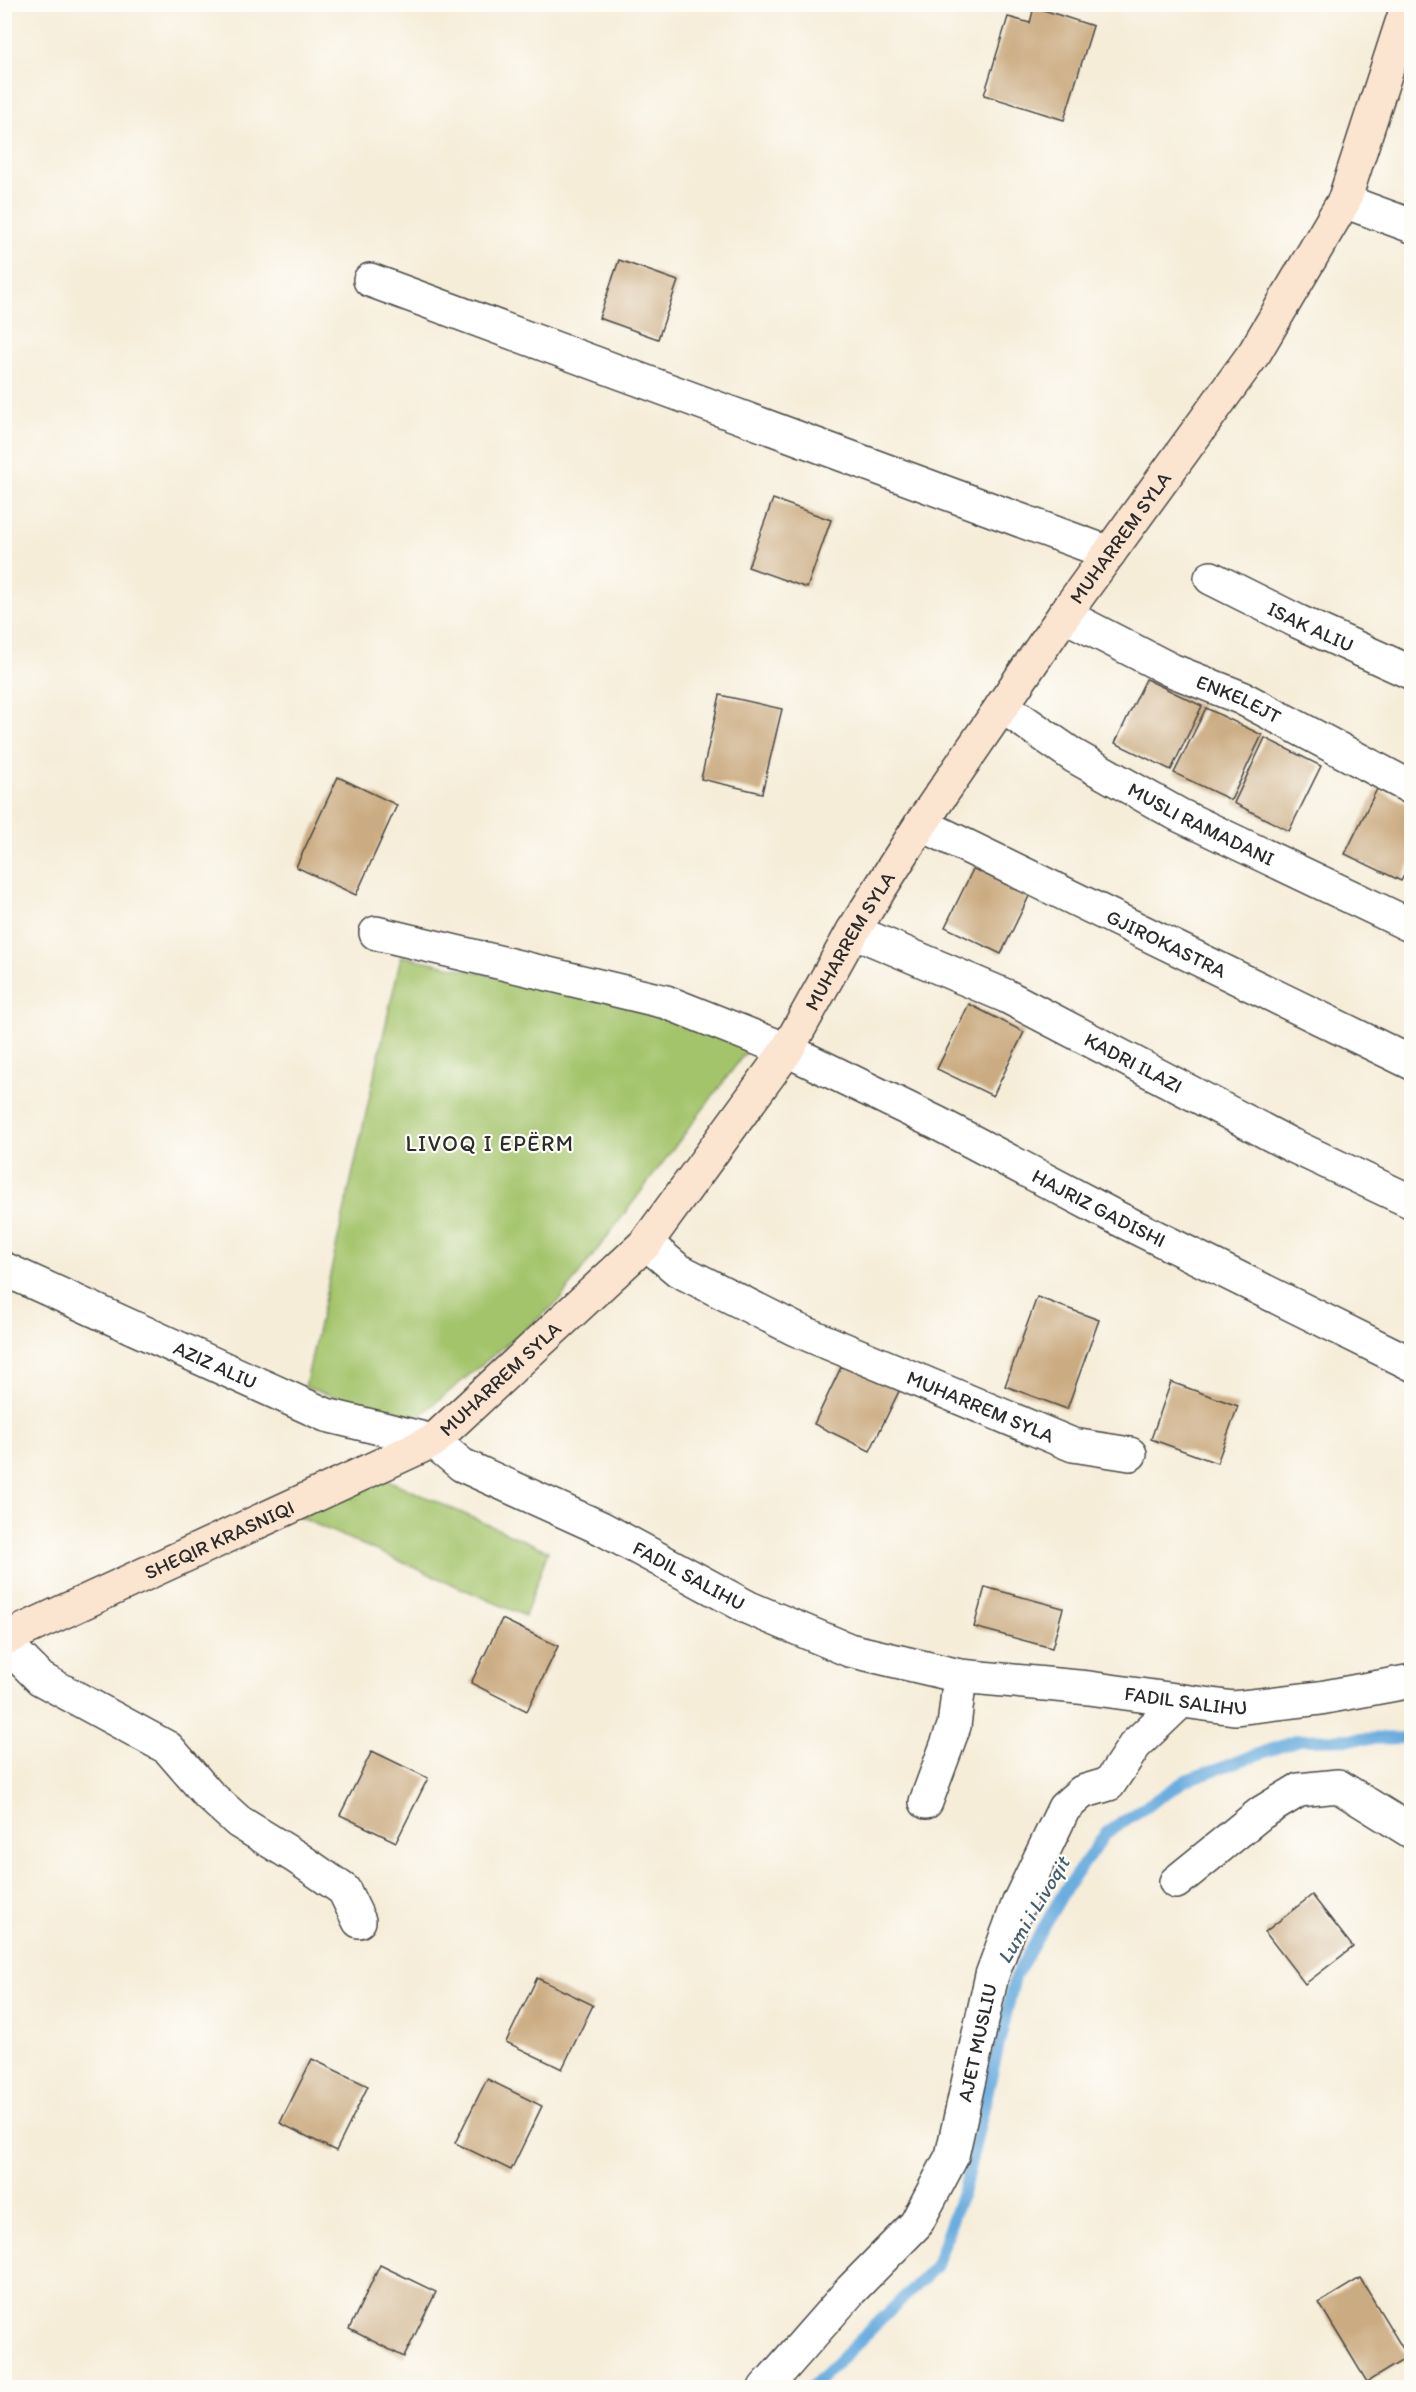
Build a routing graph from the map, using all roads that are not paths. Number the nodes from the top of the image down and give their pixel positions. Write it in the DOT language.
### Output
graph roads {
  1 [pos="1408,4"];
  2 [pos="1344,201"];
  3 [pos="1412,226"];
  4 [pos="370,280"];
  5 [pos="1109,553"];
  6 [pos="1211,578"];
  7 [pos="1064,615"];
  8 [pos="1412,673"];
  9 [pos="1002,705"];
  10 [pos="1412,788"];
  11 [pos="921,824"];
  12 [pos="1412,926"];
  13 [pos="853,931"];
  14 [pos="376,933"];
  15 [pos="787,1050"];
  16 [pos="1412,1063"];
  17 [pos="1412,1202"];
  18 [pos="646,1243"];
  19 [pos="4,1269"];
  20 [pos="1412,1364"];
  21 [pos="433,1441"];
  22 [pos="1130,1454"];
  23 [pos="4,1640"];
  24 [pos="960,1676"];
  25 [pos="1412,1681"];
  26 [pos="1181,1701"];
  27 [pos="926,1802"];
  28 [pos="1412,1832"];
  29 [pos="1176,1882"];
  30 [pos="359,1922"];
  31 [pos="765,2388"];
  1 -- 2 [label="street, MUHARREM SYLA"];
  2 -- 3 [label="street"];
  2 -- 5 [label="street, MUHARREM SYLA"];
  4 -- 5 [label="street"];
  5 -- 7 [label="street, MUHARREM SYLA"];
  6 -- 8 [label="street, ISAK ALIU"];
  7 -- 9 [label="street, MUHARREM SYLA"];
  7 -- 10 [label="street, ENKELEJT"];
  9 -- 11 [label="street, MUHARREM SYLA"];
  9 -- 12 [label="street, MUSLI RAMADANI"];
  11 -- 13 [label="street, MUHARREM SYLA"];
  11 -- 16 [label="street, GJIROKASTRA"];
  13 -- 15 [label="street, MUHARREM SYLA"];
  13 -- 17 [label="street, KADRI ILAZI"];
  14 -- 15 [label="street"];
  15 -- 18 [label="street, MUHARREM SYLA"];
  15 -- 20 [label="street, HAJRIZ GADISHI"];
  18 -- 21 [label="street, MUHARREM SYLA"];
  18 -- 22 [label="street, MUHARREM SYLA"];
  19 -- 21 [label="street, AZIZ ALIU"];
  21 -- 23 [label="street, SHEQIR KRASNIQI"];
  21 -- 24 [label="street, FADIL SALIHU"];
  23 -- 30 [label="street, SHEQIR KRASNIQI"];
  24 -- 26 [label="street, FADIL SALIHU"];
  24 -- 27 [label="street"];
  25 -- 26 [label="street, FADIL SALIHU"];
  26 -- 31 [label="street, AJET MUSLIU"];
  28 -- 29 [label="street"];
}
